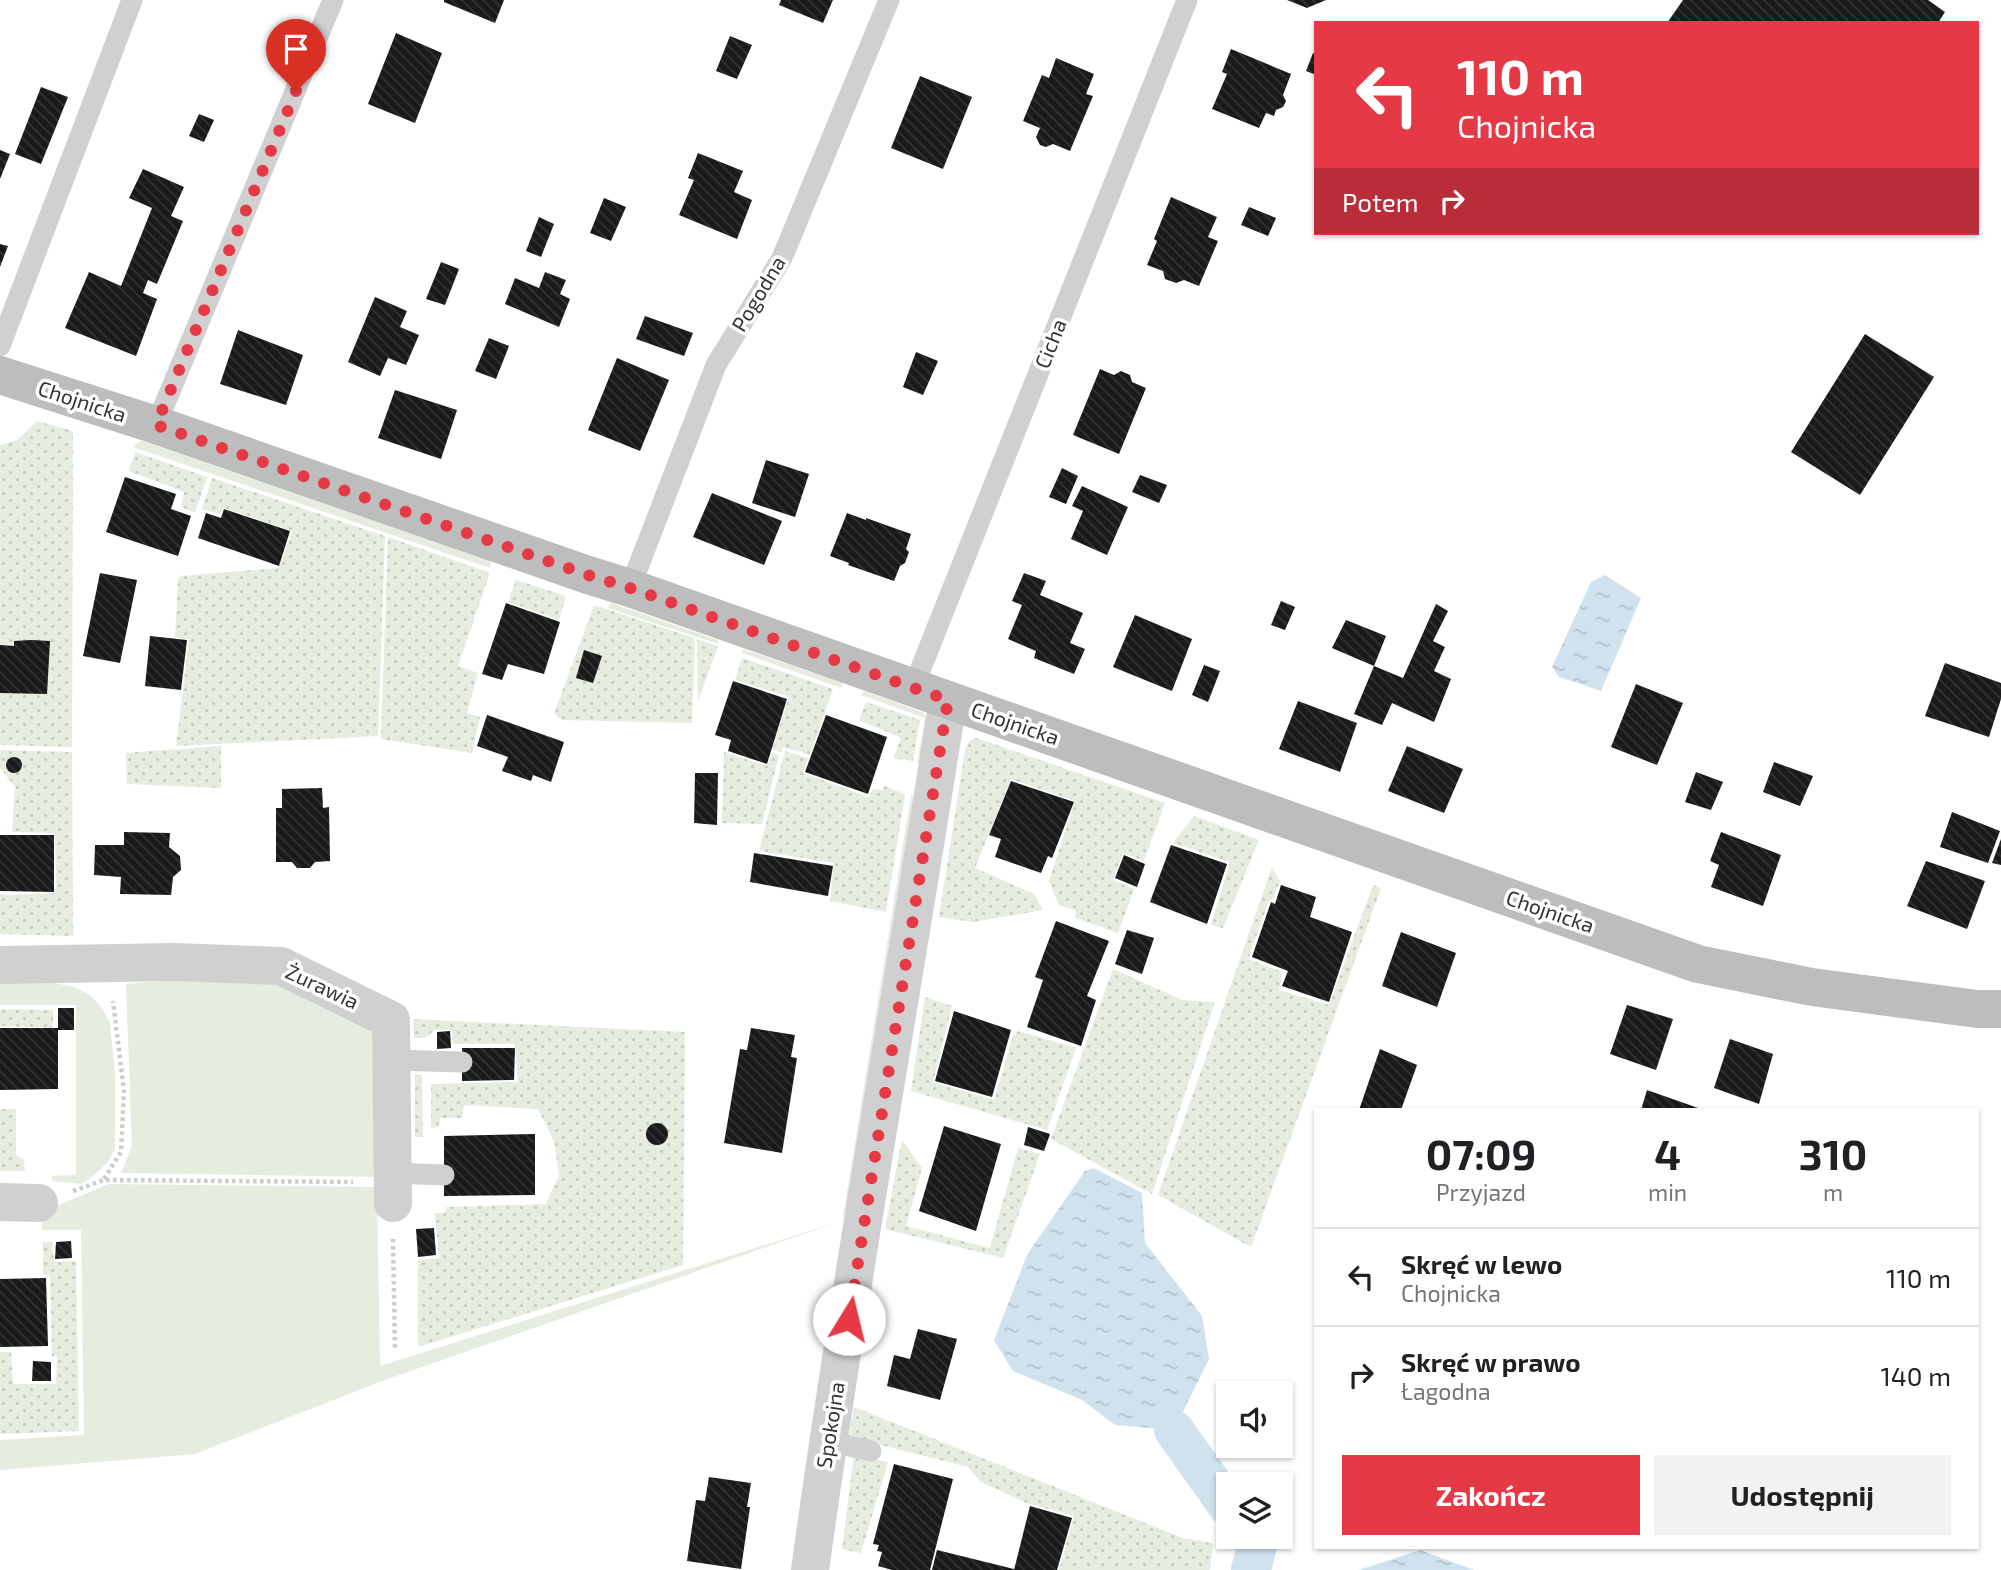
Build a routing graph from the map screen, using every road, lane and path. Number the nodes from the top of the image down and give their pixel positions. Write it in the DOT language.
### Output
graph roads {
  1 [pos="132,0"];
  2 [pos="333,0"];
  3 [pos="889,0"];
  4 [pos="1187,0"];
  5 [pos="0,346"];
  6 [pos="0,375"];
  7 [pos="156,425"];
  8 [pos="630,588"];
  9 [pos="930,694"];
  10 [pos="88,963"];
  11 [pos="0,965"];
  12 [pos="2001,1009"];
  13 [pos="391,1060"];
  14 [pos="462,1062"];
  15 [pos="444,1175"];
  16 [pos="393,1186"];
  17 [pos="0,1202"];
  18 [pos="39,1203"];
  19 [pos="395,1348"];
  20 [pos="828,1441"];
  21 [pos="871,1451"];
  22 [pos="810,1570"];
  1 -- 5 [label="lane"];
  2 -- 7 [label="lane"];
  3 -- 8 [label="lane, Pogodna"];
  4 -- 9 [label="lane, Cicha"];
  6 -- 7 [label="street, Chojnicka"];
  7 -- 8 [label="street, Chojnicka"];
  8 -- 9 [label="street, Chojnicka"];
  9 -- 12 [label="street, Chojnicka"];
  9 -- 20 [label="street, Spokojna"];
  10 -- 11 [label="street"];
  10 -- 13 [label="street, Żurawia"];
  10 -- 16 [label="path"];
  13 -- 14 [label="lane"];
  13 -- 16 [label="street, Żurawia"];
  15 -- 16 [label="lane"];
  16 -- 19 [label="path"];
  17 -- 18 [label="street"];
  20 -- 21 [label="lane"];
  20 -- 22 [label="street, Spokojna"];
}
